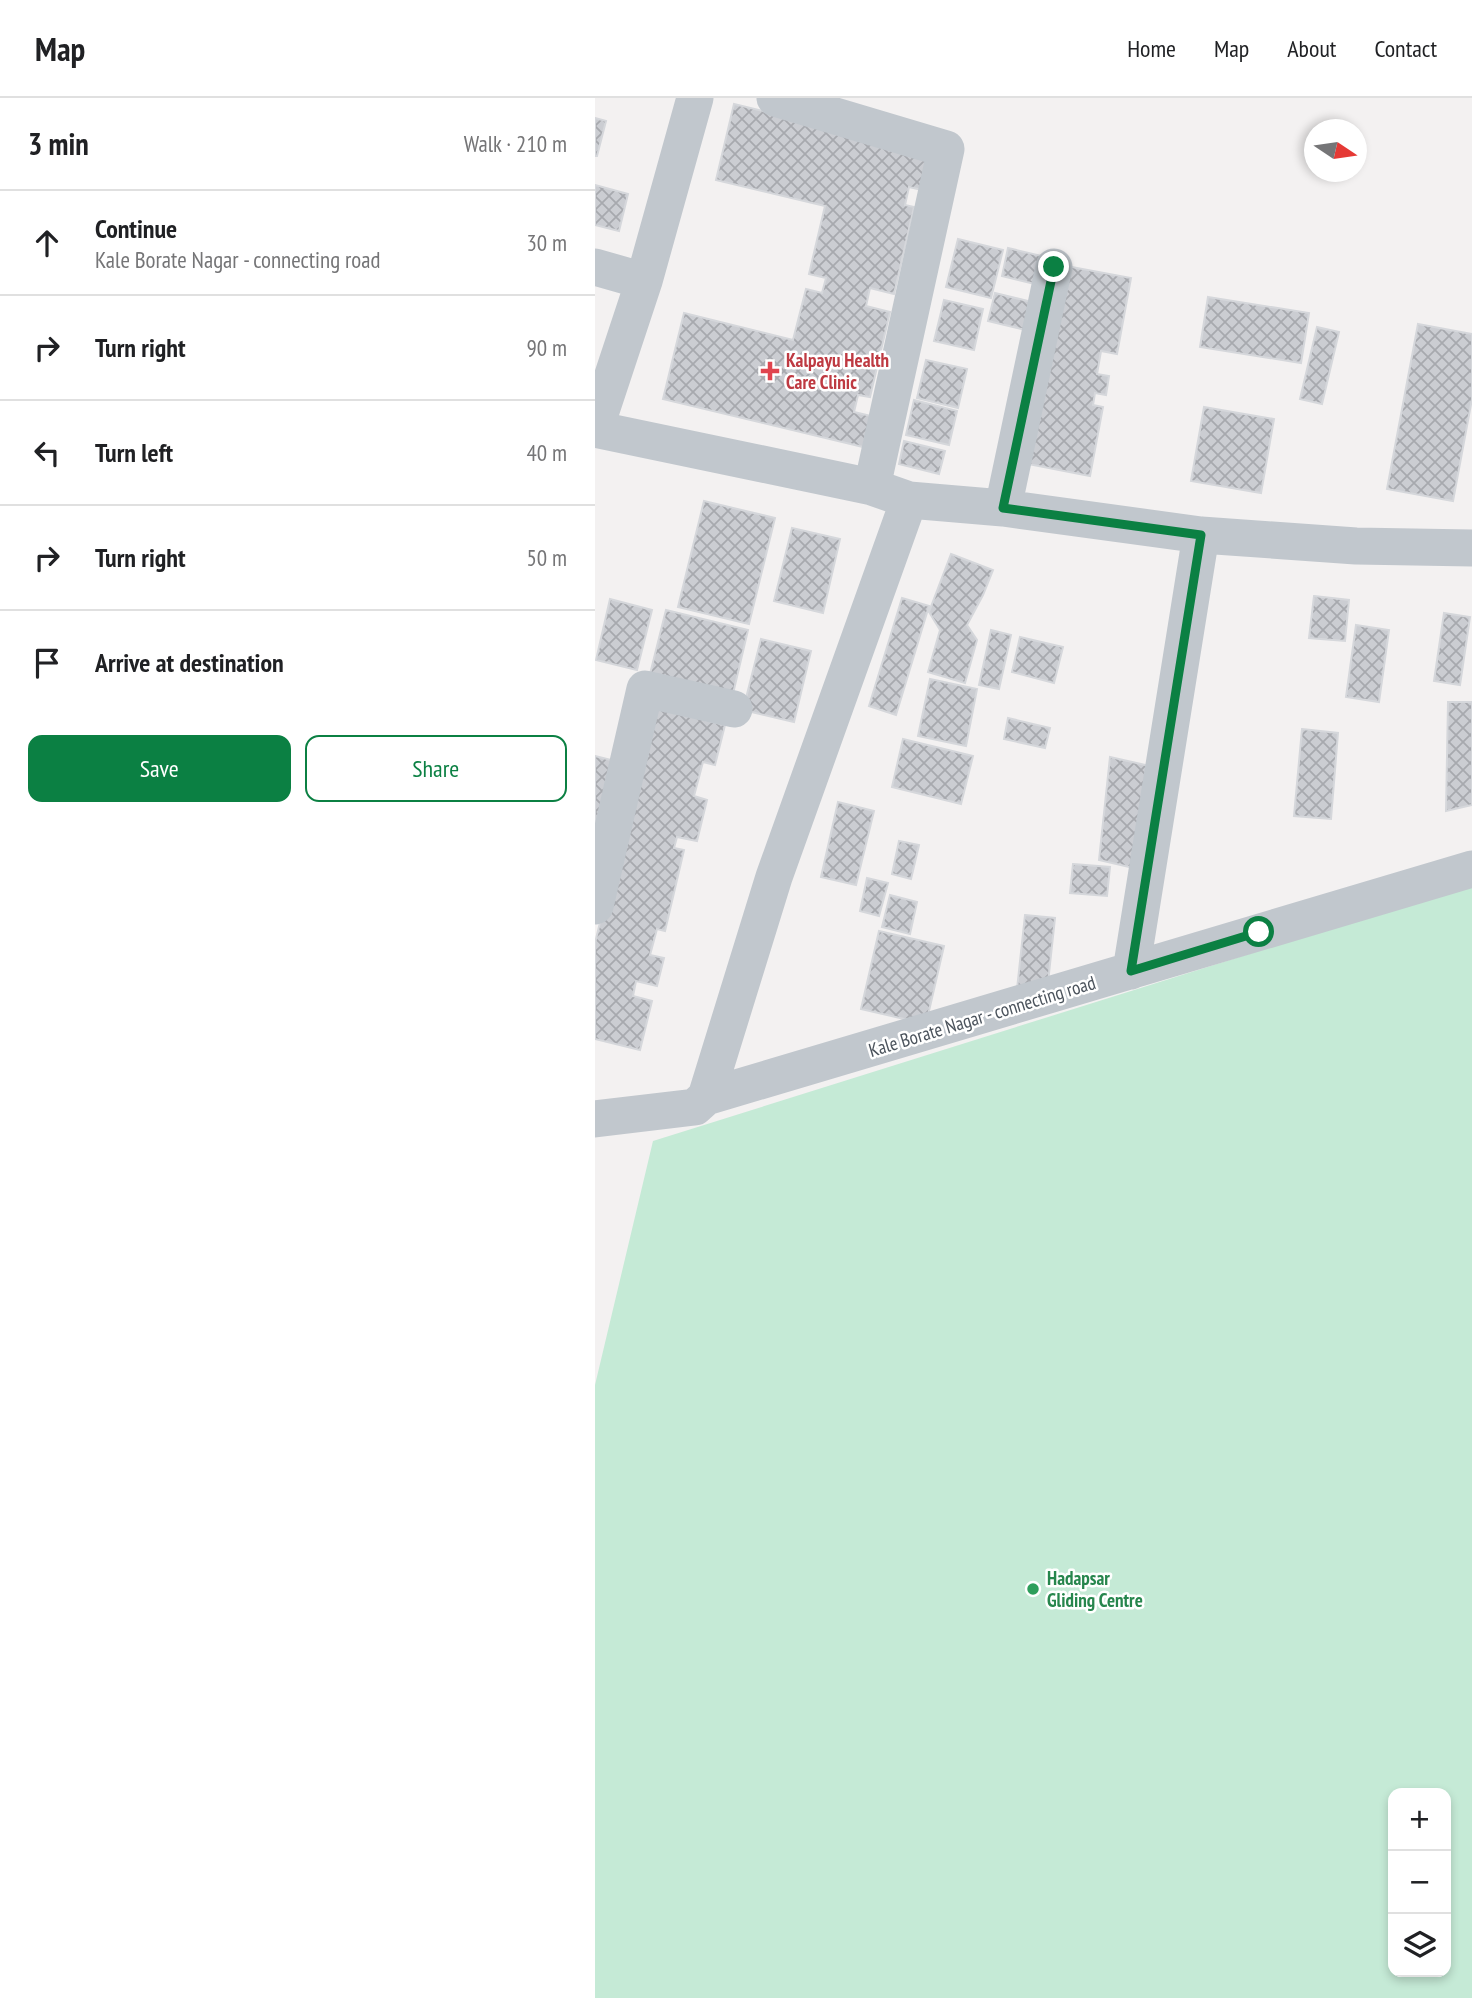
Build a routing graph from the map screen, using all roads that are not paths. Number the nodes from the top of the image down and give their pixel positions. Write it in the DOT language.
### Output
graph roads {
  1 [pos="695,98"];
  2 [pos="775,98"];
  3 [pos="595,267"];
  4 [pos="1054,267"];
  5 [pos="644,281"];
  6 [pos="595,429"];
  7 [pos="872,487"];
  8 [pos="909,500"];
  9 [pos="1003,508"];
  10 [pos="1201,535"];
  11 [pos="1472,548"];
  12 [pos="734,709"];
  13 [pos="1472,869"];
  14 [pos="595,906"];
  15 [pos="1131,971"];
  16 [pos="701,1102"];
  17 [pos="595,1119"];
  1 -- 5 [label="street"];
  2 -- 7 [label="street"];
  3 -- 5 [label="street"];
  4 -- 9 [label="street"];
  5 -- 6 [label="street"];
  6 -- 7 [label="street"];
  7 -- 8 [label="street"];
  8 -- 9 [label="street"];
  8 -- 16 [label="street"];
  9 -- 10 [label="street"];
  10 -- 11 [label="street"];
  10 -- 15 [label="street"];
  12 -- 14 [label="street"];
  13 -- 15 [label="street, Kale Borate Nagar - connecting road"];
  15 -- 16 [label="street, Kale Borate Nagar - connecting road"];
  16 -- 17 [label="street, Kale Borate Nagar - connecting road"];
}
